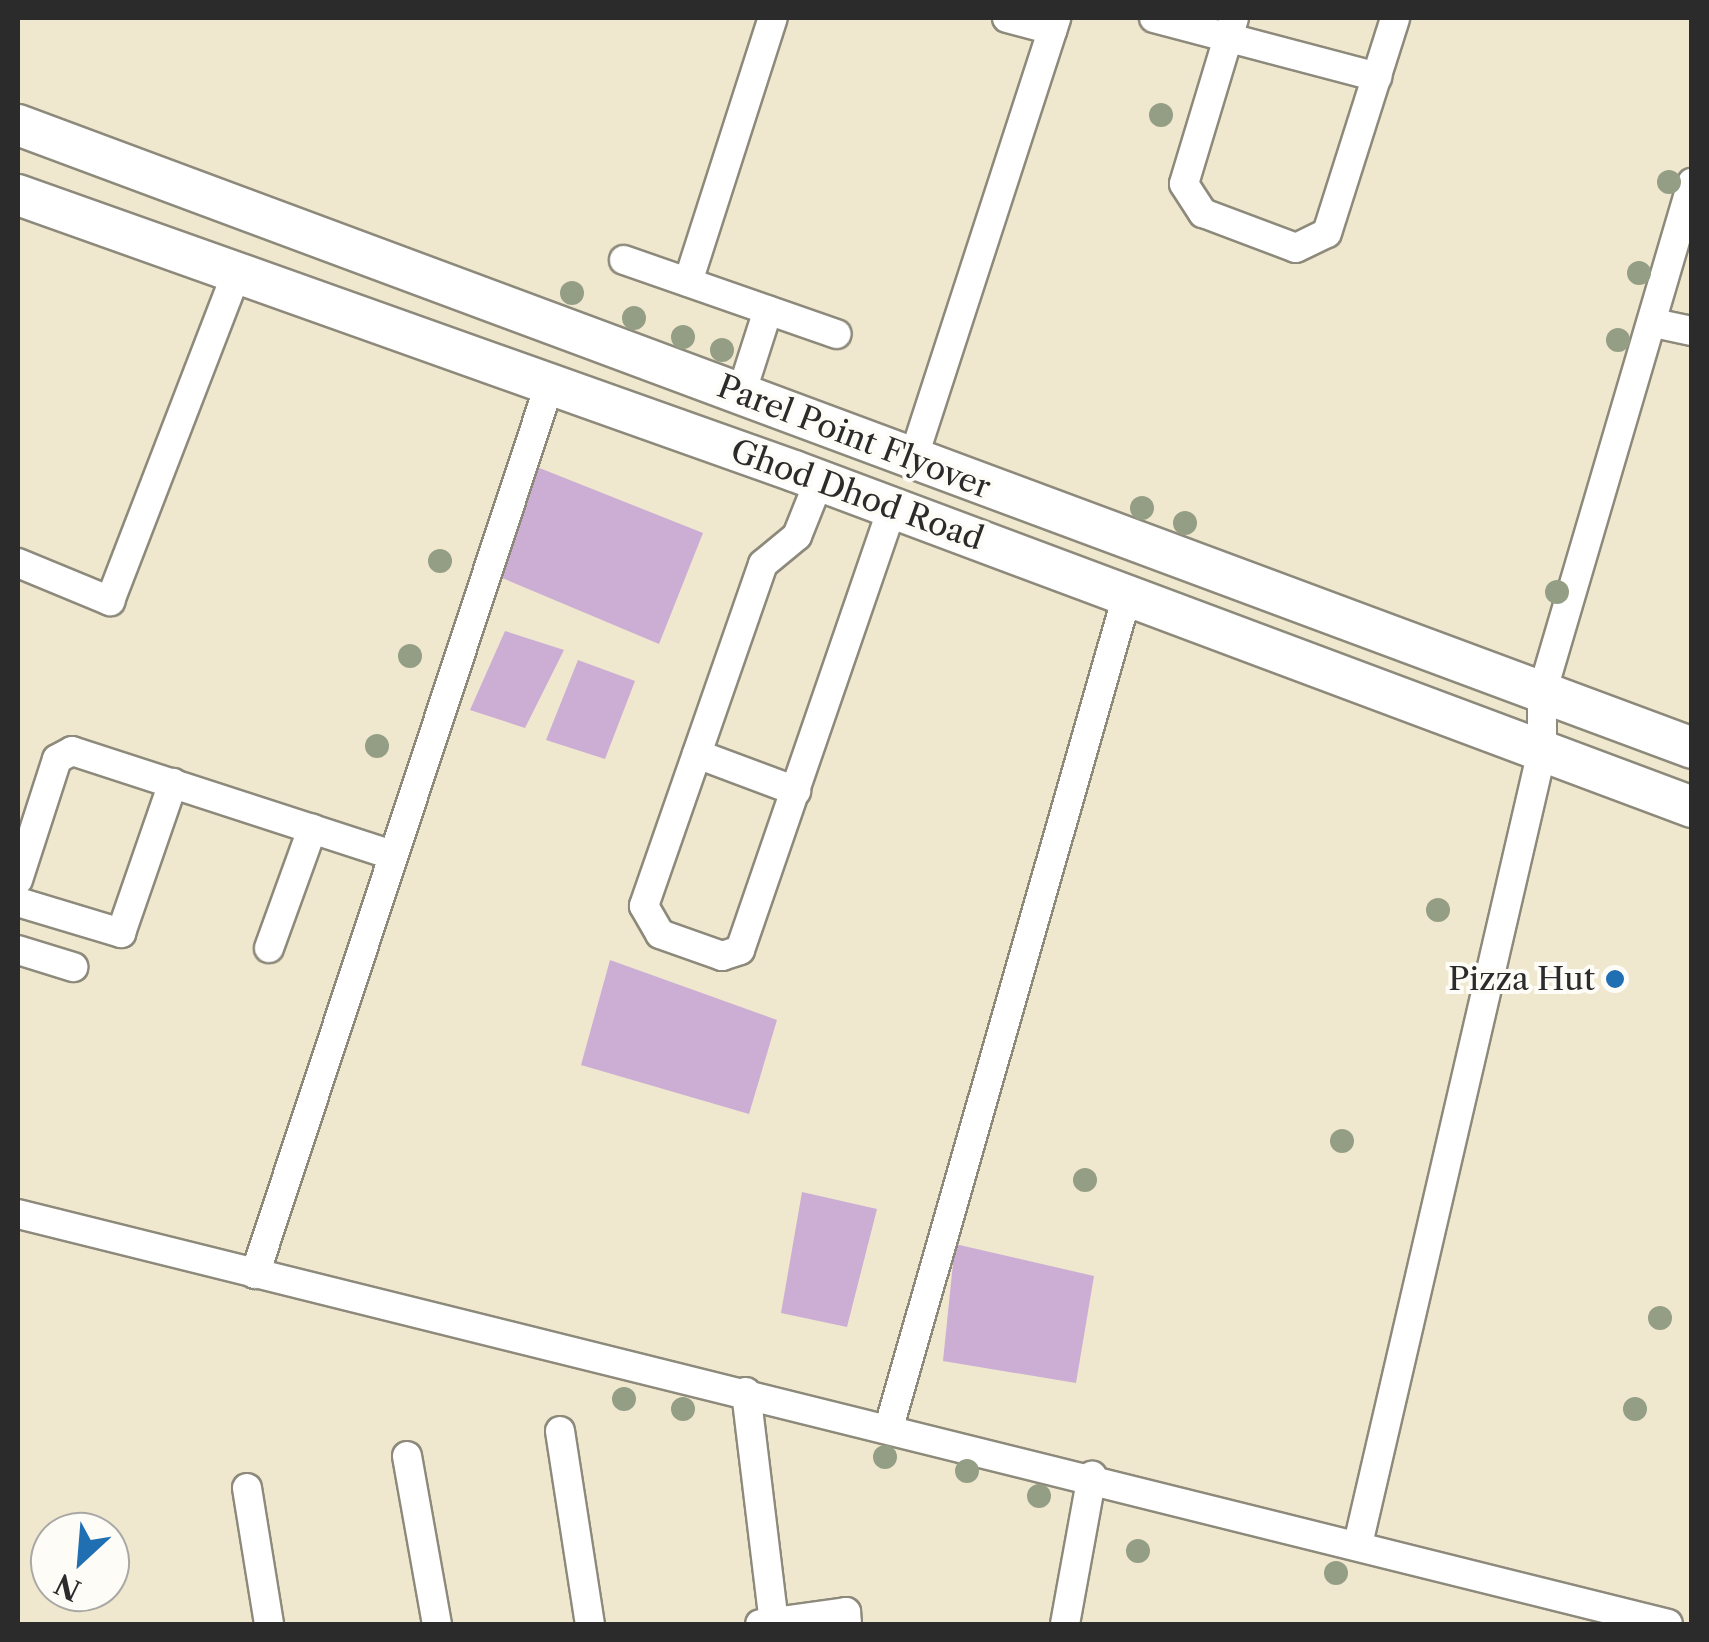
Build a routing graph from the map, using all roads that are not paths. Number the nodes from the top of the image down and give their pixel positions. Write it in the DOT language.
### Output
graph roads {
  1 [pos="774,18"];
  2 [pos="1007,18"];
  3 [pos="1154,18"];
  4 [pos="1396,18"];
  5 [pos="1054,24"];
  6 [pos="1231,27"];
  7 [pos="1378,77"];
  8 [pos="18,125"];
  9 [pos="1692,183"];
  10 [pos="18,195"];
  11 [pos="624,260"];
  12 [pos="236,272"];
  13 [pos="688,282"];
  14 [pos="768,310"];
  15 [pos="1654,322"];
  16 [pos="1692,331"];
  17 [pos="837,334"];
  18 [pos="550,383"];
  19 [pos="741,394"];
  20 [pos="913,459"];
  21 [pos="818,481"];
  22 [pos="892,508"];
  23 [pos="18,563"];
  24 [pos="1127,596"];
  25 [pos="1542,693"];
  26 [pos="1692,748"];
  27 [pos="1542,751"];
  28 [pos="697,754"];
  29 [pos="172,784"];
  30 [pos="796,791"];
  31 [pos="1692,807"];
  32 [pos="312,829"];
  33 [pos="393,855"];
  34 [pos="18,880"];
  35 [pos="18,902"];
  36 [pos="269,948"];
  37 [pos="18,950"];
  38 [pos="73,966"];
  39 [pos="18,1214"];
  40 [pos="255,1274"];
  41 [pos="746,1392"];
  42 [pos="889,1426"];
  43 [pos="560,1432"];
  44 [pos="407,1456"];
  45 [pos="1092,1475"];
  46 [pos="247,1488"];
  47 [pos="1358,1544"];
  48 [pos="766,1623"];
  49 [pos="270,1624"];
  50 [pos="437,1624"];
  51 [pos="590,1624"];
  52 [pos="847,1624"];
  53 [pos="1064,1624"];
  54 [pos="1668,1624"];
  1 -- 13 [label="street"];
  2 -- 5 [label="street"];
  3 -- 6 [label="street"];
  4 -- 7 [label="street"];
  5 -- 20 [label="street"];
  6 -- 7 [label="street"];
  6 -- 7 [label="street"];
  8 -- 19 [label="main road, Parel Point Flyover"];
  9 -- 15 [label="street"];
  10 -- 12 [label="main road, Ghod Dhod Road"];
  11 -- 13 [label="street"];
  12 -- 18 [label="main road, Ghod Dhod Road"];
  12 -- 23 [label="street"];
  13 -- 14 [label="street"];
  14 -- 17 [label="street"];
  14 -- 19 [label="street"];
  15 -- 16 [label="street"];
  15 -- 25 [label="street"];
  18 -- 21 [label="main road, Ghod Dhod Road"];
  18 -- 33 [label="street"];
  19 -- 20 [label="main road, Parel Point Flyover"];
  20 -- 25 [label="main road, Parel Point Flyover"];
  21 -- 22 [label="main road, Ghod Dhod Road"];
  21 -- 28 [label="street"];
  22 -- 24 [label="main road, Ghod Dhod Road"];
  22 -- 30 [label="street"];
  24 -- 27 [label="main road, Ghod Dhod Road"];
  24 -- 42 [label="street"];
  25 -- 26 [label="main road, Parel Point Flyover"];
  25 -- 27 [label="street"];
  27 -- 31 [label="main road, Ghod Dhod Road"];
  27 -- 47 [label="street"];
  28 -- 30 [label="street"];
  28 -- 30 [label="street"];
  29 -- 32 [label="street"];
  29 -- 34 [label="street"];
  29 -- 35 [label="street"];
  32 -- 33 [label="street"];
  32 -- 36 [label="street"];
  33 -- 40 [label="street"];
  37 -- 38 [label="street"];
  39 -- 40 [label="street"];
  40 -- 41 [label="street"];
  41 -- 42 [label="street"];
  41 -- 48 [label="street"];
  42 -- 45 [label="street"];
  43 -- 51 [label="street"];
  44 -- 50 [label="street"];
  45 -- 47 [label="street"];
  45 -- 53 [label="street"];
  46 -- 49 [label="street"];
  47 -- 54 [label="street"];
  48 -- 52 [label="street"];
}
